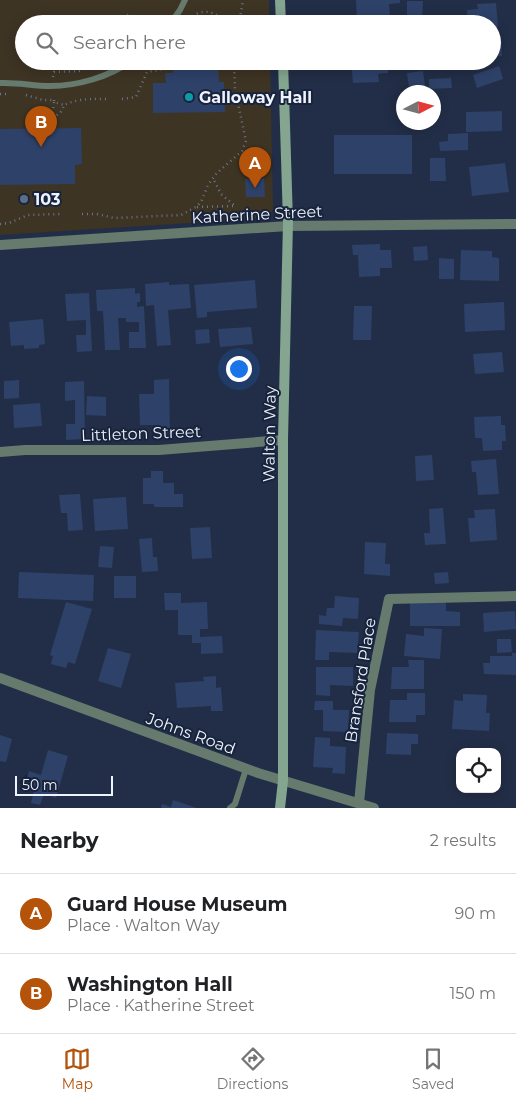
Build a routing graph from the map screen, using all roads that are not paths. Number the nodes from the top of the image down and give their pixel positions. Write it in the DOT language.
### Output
graph roads {
  1 [pos="185,0"];
  2 [pos="280,0"];
  3 [pos="176,15"];
  4 [pos="281,15"];
  5 [pos="114,70"];
  6 [pos="283,70"];
  7 [pos="0,83"];
  8 [pos="516,224"];
  9 [pos="288,226"];
  10 [pos="0,245"];
  11 [pos="283,440"];
  12 [pos="0,452"];
  13 [pos="516,596"];
  14 [pos="0,678"];
  15 [pos="246,769"];
  16 [pos="283,781"];
  17 [pos="359,803"];
  18 [pos="230,808"];
  19 [pos="280,808"];
  20 [pos="374,808"];
  1 -- 3 [label="lane"];
  2 -- 4 [label="main road"];
  5 -- 7 [label="lane"];
  6 -- 9 [label="main road, Walton Way"];
  8 -- 9 [label="street, Katherine Street"];
  9 -- 10 [label="street, Katherine Street"];
  9 -- 11 [label="main road, Walton Way"];
  11 -- 12 [label="street, Littleton Street"];
  11 -- 16 [label="main road, Walton Way"];
  13 -- 17 [label="street, Bransford Place"];
  14 -- 15 [label="street, Johns Road"];
  15 -- 16 [label="street, Johns Road"];
  15 -- 18 [label="lane"];
  16 -- 17 [label="street, Johns Road"];
  16 -- 19 [label="main road, Walton Way"];
  17 -- 20 [label="street, Johns Road"];
}
